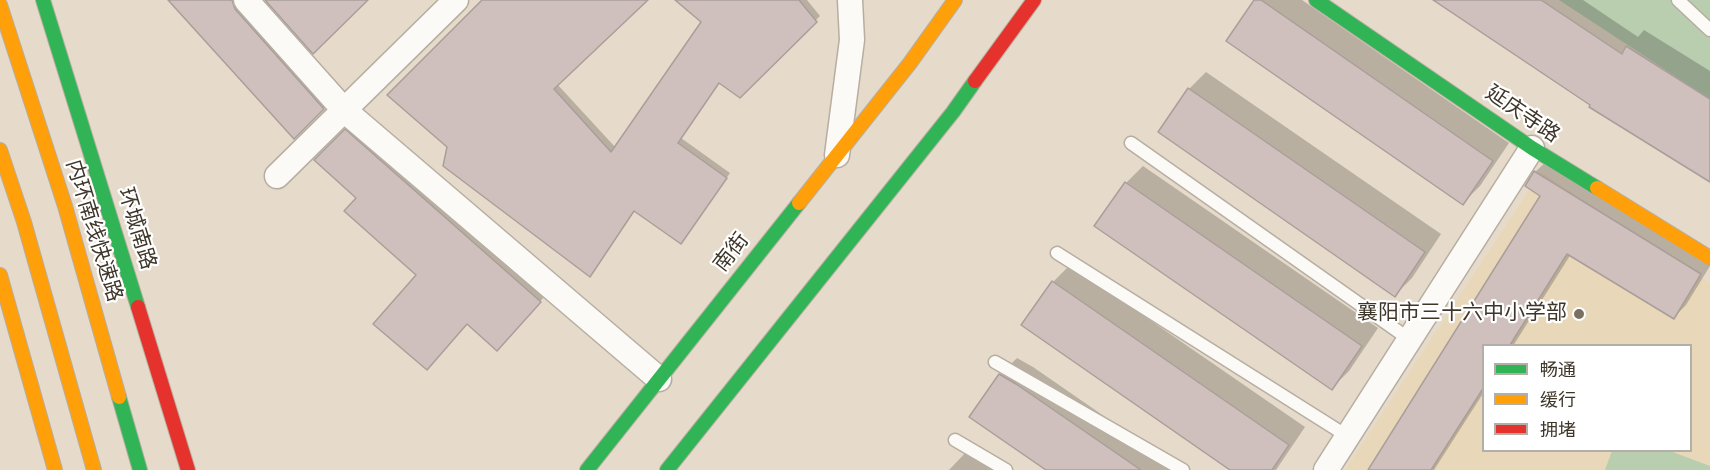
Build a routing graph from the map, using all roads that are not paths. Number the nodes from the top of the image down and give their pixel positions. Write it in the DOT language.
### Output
graph roads {
  1 [pos="43,0"];
  2 [pos="246,0"];
  3 [pos="456,0"];
  4 [pos="850,0"];
  5 [pos="955,0"];
  6 [pos="1034,0"];
  7 [pos="1316,0"];
  8 [pos="1678,0"];
  9 [pos="0,5"];
  10 [pos="1710,30"];
  11 [pos="344,110"];
  12 [pos="1131,143"];
  13 [pos="1532,148"];
  14 [pos="0,150"];
  15 [pos="837,155"];
  16 [pos="277,176"];
  17 [pos="1057,253"];
  18 [pos="1710,258"];
  19 [pos="0,275"];
  20 [pos="1409,339"];
  21 [pos="995,362"];
  22 [pos="659,380"];
  23 [pos="1347,436"];
  24 [pos="955,440"];
  25 [pos="55,470"];
  26 [pos="94,470"];
  27 [pos="140,470"];
  28 [pos="188,470"];
  29 [pos="587,470"];
  30 [pos="667,470"];
  31 [pos="1006,470"];
  32 [pos="1183,470"];
  33 [pos="1326,470"];
  1 -- 28 [label="main road, 环城南路"];
  2 -- 11 [label="street"];
  3 -- 11 [label="street"];
  4 -- 15 [label="street"];
  5 -- 15 [label="main road, 南街"];
  6 -- 30 [label="main road"];
  7 -- 13 [label="main road, 延庆寺路"];
  8 -- 10 [label="lane"];
  9 -- 27 [label="main road, 内环南线快速路"];
  11 -- 16 [label="street"];
  11 -- 22 [label="street"];
  12 -- 20 [label="lane"];
  13 -- 18 [label="main road, 延庆寺路"];
  13 -- 20 [label="street"];
  14 -- 26 [label="main road"];
  15 -- 22 [label="main road, 南街"];
  17 -- 23 [label="lane"];
  19 -- 25 [label="main road"];
  20 -- 23 [label="street"];
  21 -- 32 [label="lane"];
  22 -- 29 [label="main road, 南街"];
  23 -- 33 [label="street"];
  24 -- 31 [label="lane"];
}
